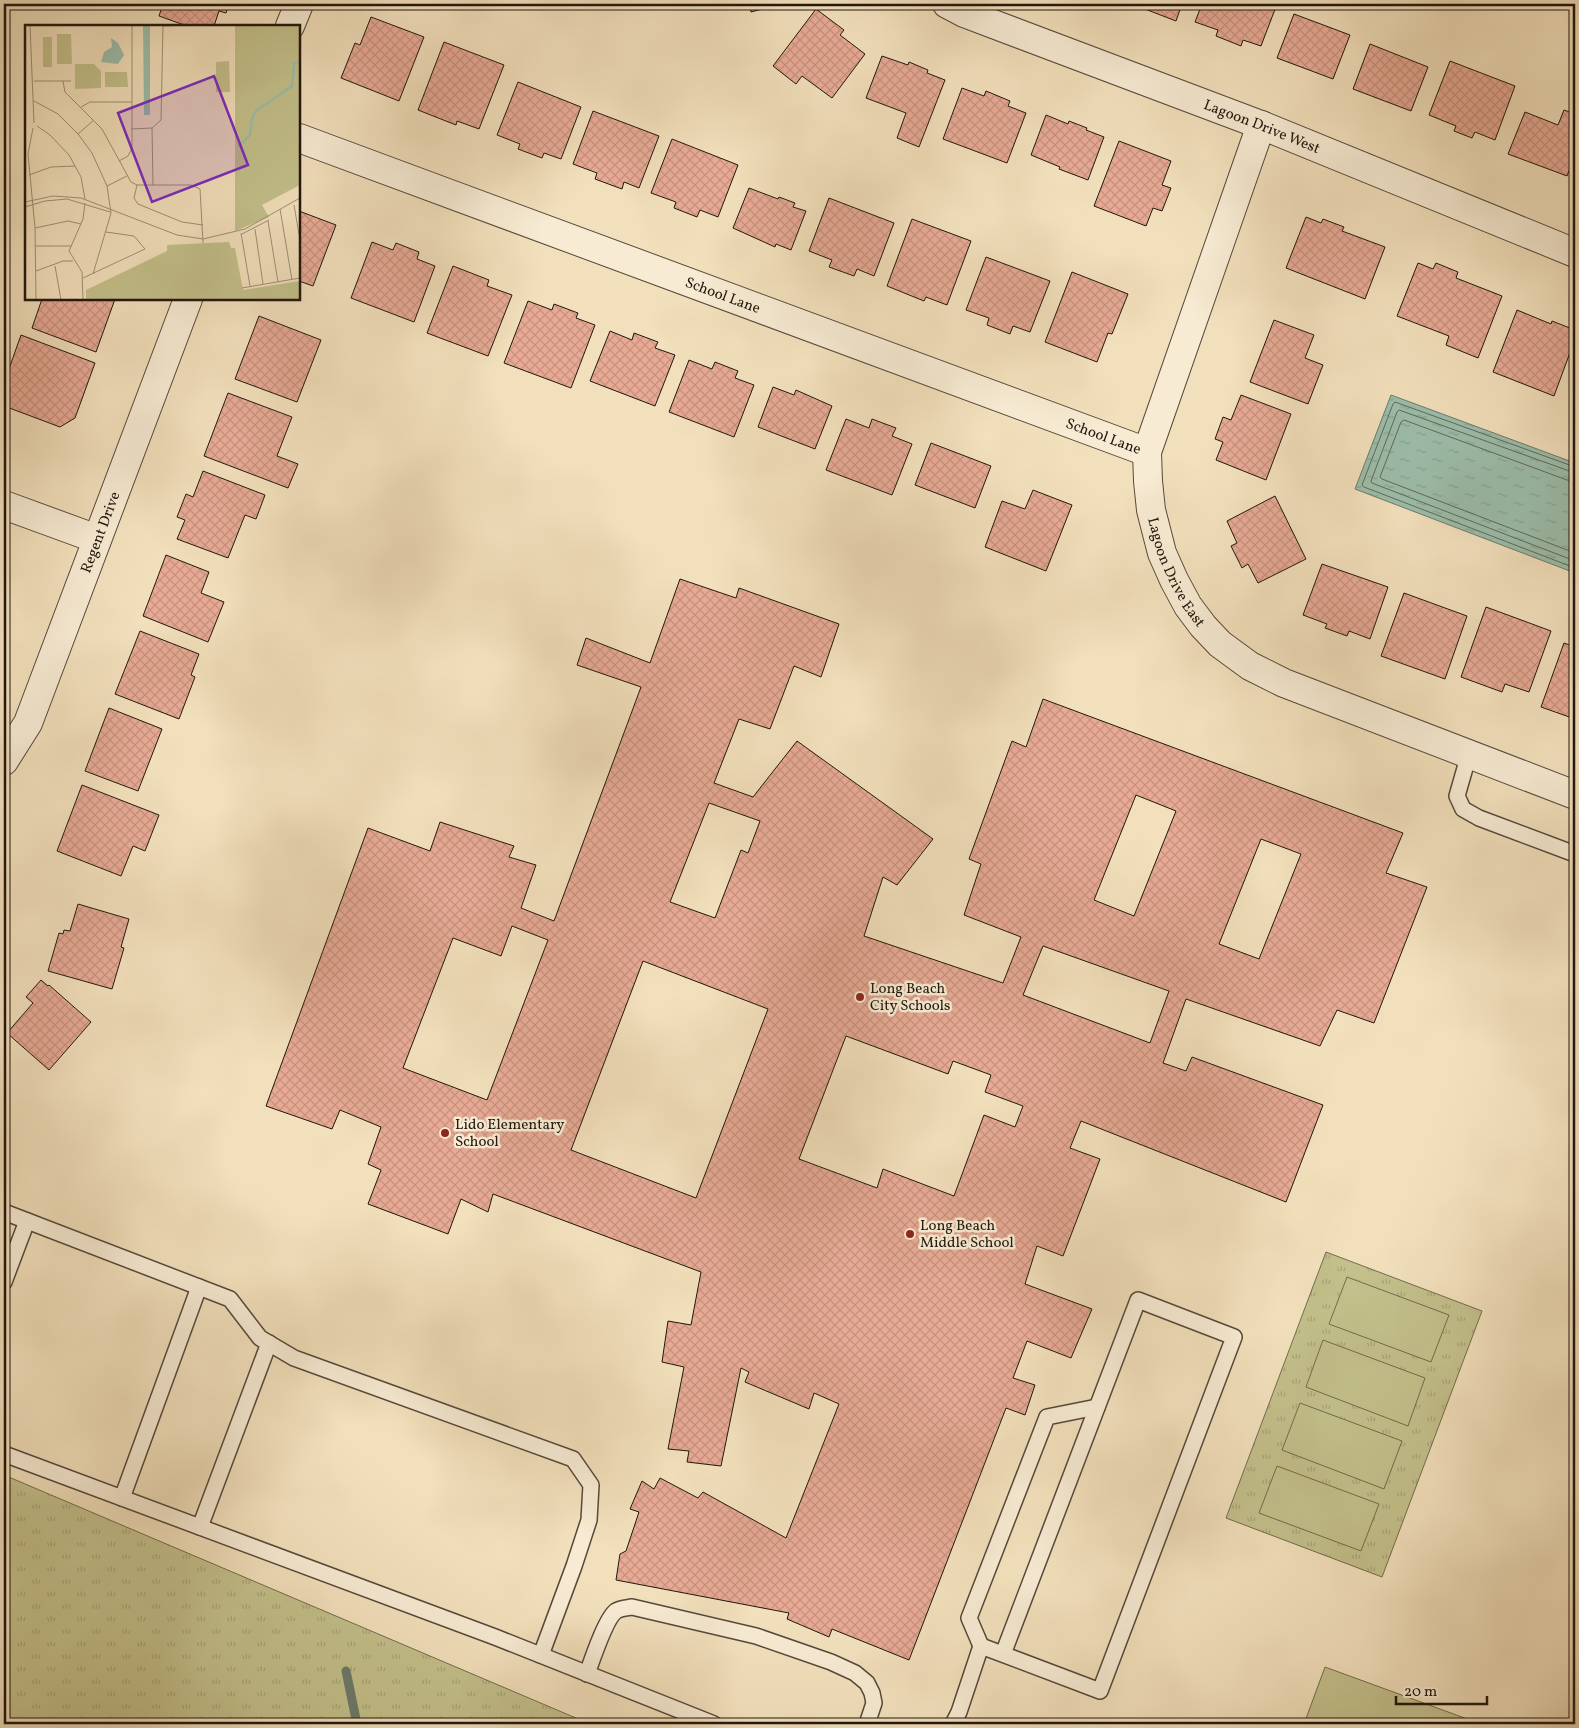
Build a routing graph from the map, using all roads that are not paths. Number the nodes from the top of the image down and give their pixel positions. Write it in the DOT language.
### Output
graph roads {
  1 [pos="299,4"];
  2 [pos="947,4"];
  3 [pos="290,25"];
  4 [pos="1261,125"];
  5 [pos="300,138"];
  6 [pos="1575,253"];
  7 [pos="188,300"];
  8 [pos="1147,452"];
  9 [pos="4,505"];
  10 [pos="98,539"];
  11 [pos="1469,754"];
  12 [pos="4,761"];
  13 [pos="1575,795"];
  14 [pos="1575,854"];
  15 [pos="4,1212"];
  16 [pos="27,1221"];
  17 [pos="4,1282"];
  18 [pos="199,1287"];
  19 [pos="269,1343"];
  20 [pos="1097,1407"];
  21 [pos="4,1454"];
  22 [pos="122,1498"];
  23 [pos="200,1527"];
  24 [pos="981,1646"];
  25 [pos="1003,1654"];
  26 [pos="541,1655"];
  27 [pos="587,1674"];
  28 [pos="714,1724"];
  29 [pos="868,1724"];
  30 [pos="953,1724"];
  1 -- 3 [label="street"];
  2 -- 4 [label="street, Lagoon Drive West"];
  4 -- 6 [label="street, Lagoon Drive West"];
  4 -- 8 [label="street, Lagoon Drive East"];
  5 -- 8 [label="street, School Lane"];
  7 -- 10 [label="street, Regent Drive"];
  8 -- 11 [label="street, Lagoon Drive East"];
  9 -- 10 [label="street"];
  10 -- 12 [label="street, Regent Drive"];
  11 -- 13 [label="street, Lagoon Drive East"];
  11 -- 14 [label="lane"];
  15 -- 16 [label="lane"];
  16 -- 17 [label="lane"];
  16 -- 18 [label="lane"];
  18 -- 19 [label="lane"];
  18 -- 22 [label="lane"];
  19 -- 23 [label="lane"];
  19 -- 26 [label="lane"];
  20 -- 24 [label="lane"];
  20 -- 25 [label="lane"];
  20 -- 25 [label="lane"];
  21 -- 22 [label="lane"];
  22 -- 23 [label="lane"];
  23 -- 26 [label="lane"];
  24 -- 25 [label="lane"];
  24 -- 30 [label="lane"];
  26 -- 27 [label="lane"];
  27 -- 28 [label="lane"];
  27 -- 29 [label="lane"];
}
